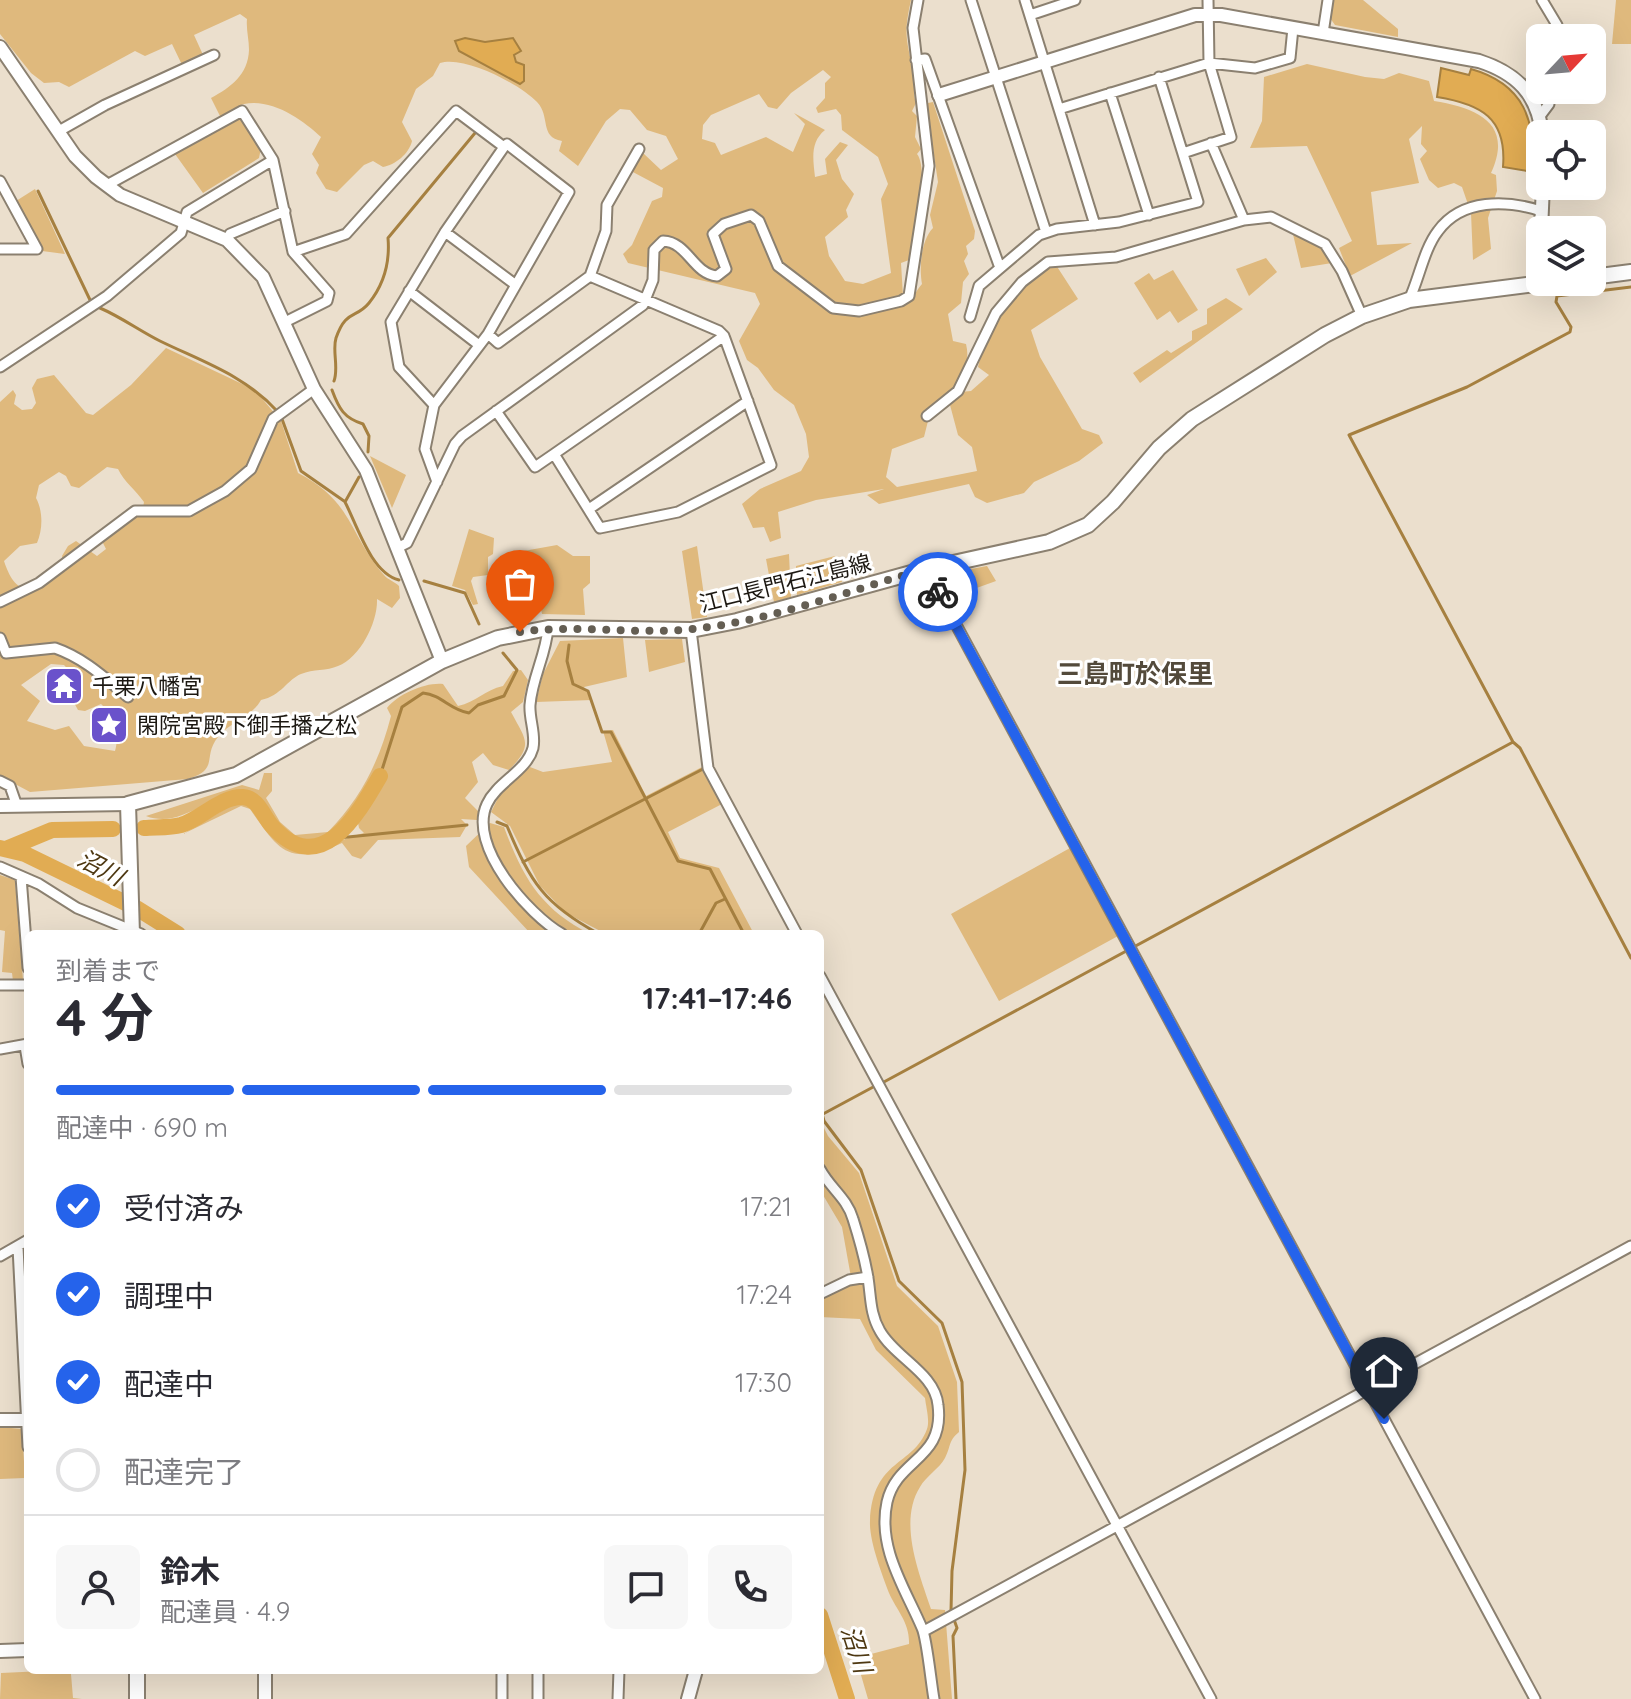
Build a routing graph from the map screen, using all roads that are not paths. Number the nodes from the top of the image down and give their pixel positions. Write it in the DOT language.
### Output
graph roads {
  1 [pos="918,0"];
  2 [pos="971,0"];
  3 [pos="1025,0"];
  4 [pos="1075,0"];
  5 [pos="1208,0"];
  6 [pos="1328,0"];
  7 [pos="1542,0"];
  8 [pos="1030,15"];
  9 [pos="1208,15"];
  10 [pos="1556,24"];
  11 [pos="1293,28"];
  12 [pos="1323,33"];
  13 [pos="2,54"];
  14 [pos="214,55"];
  15 [pos="916,60"];
  16 [pos="1043,62"];
  17 [pos="1209,63"];
  18 [pos="1159,77"];
  19 [pos="995,78"];
  20 [pos="1110,93"];
  21 [pos="939,95"];
  22 [pos="1549,104"];
  23 [pos="1059,109"];
  24 [pos="1540,116"];
  25 [pos="1540,120"];
  26 [pos="59,131"];
  27 [pos="1211,143"];
  28 [pos="504,147"];
  29 [pos="639,149"];
  30 [pos="1183,153"];
  31 [pos="273,160"];
  32 [pos="1,185"];
  33 [pos="107,185"];
  34 [pos="1542,200"];
  35 [pos="285,211"];
  36 [pos="1541,211"];
  37 [pos="1149,215"];
  38 [pos="1541,216"];
  39 [pos="184,220"];
  40 [pos="1244,220"];
  41 [pos="1095,225"];
  42 [pos="445,232"];
  43 [pos="1046,232"];
  44 [pos="227,240"];
  45 [pos="0,249"];
  46 [pos="293,252"];
  47 [pos="1000,268"];
  48 [pos="1631,272"];
  49 [pos="1606,275"];
  50 [pos="590,276"];
  51 [pos="1526,284"];
  52 [pos="516,285"];
  53 [pos="409,291"];
  54 [pos="647,300"];
  55 [pos="1409,300"];
  56 [pos="1362,316"];
  57 [pos="970,317"];
  58 [pos="285,322"];
  59 [pos="488,334"];
  60 [pos="724,336"];
  61 [pos="479,345"];
  62 [pos="0,367"];
  63 [pos="314,389"];
  64 [pos="748,401"];
  65 [pos="434,405"];
  66 [pos="496,411"];
  67 [pos="927,416"];
  68 [pos="554,454"];
  69 [pos="437,482"];
  70 [pos="589,509"];
  71 [pos="399,547"];
  72 [pos="926,569"];
  73 [pos="0,602"];
  74 [pos="548,628"];
  75 [pos="691,630"];
  76 [pos="0,638"];
  77 [pos="442,661"];
  78 [pos="128,697"];
  79 [pos="0,781"];
  80 [pos="128,804"];
  81 [pos="0,806"];
  82 [pos="17,806"];
  83 [pos="0,867"];
  84 [pos="21,877"];
  85 [pos="25,930"];
  86 [pos="134,930"];
  87 [pos="557,930"];
  88 [pos="795,930"];
  89 [pos="824,983"];
  90 [pos="0,985"];
  91 [pos="24,985"];
  92 [pos="24,1045"];
  93 [pos="0,1049"];
  94 [pos="824,1174"];
  95 [pos="24,1243"];
  96 [pos="1631,1246"];
  97 [pos="18,1247"];
  98 [pos="0,1256"];
  99 [pos="868,1277"];
  100 [pos="824,1292"];
  101 [pos="24,1362"];
  102 [pos="1369,1391"];
  103 [pos="0,1420"];
  104 [pos="24,1420"];
  105 [pos="1117,1527"];
  106 [pos="924,1631"];
  107 [pos="24,1650"];
  108 [pos="0,1651"];
  109 [pos="137,1674"];
  110 [pos="265,1674"];
  111 [pos="502,1674"];
  112 [pos="538,1674"];
  113 [pos="619,1674"];
  114 [pos="695,1674"];
  115 [pos="137,1699"];
  116 [pos="265,1699"];
  117 [pos="502,1699"];
  118 [pos="538,1699"];
  119 [pos="618,1699"];
  120 [pos="688,1699"];
  121 [pos="934,1699"];
  122 [pos="1211,1699"];
  123 [pos="1535,1699"];
  1 -- 15 [label="street"];
  2 -- 19 [label="street"];
  3 -- 8 [label="street"];
  4 -- 8 [label="street"];
  5 -- 9 [label="street"];
  6 -- 12 [label="street"];
  7 -- 10 [label="street"];
  8 -- 16 [label="street"];
  9 -- 11 [label="street"];
  9 -- 16 [label="street"];
  9 -- 17 [label="street"];
  11 -- 12 [label="street"];
  11 -- 17 [label="street"];
  12 -- 24 [label="street"];
  13 -- 26 [label="street"];
  14 -- 26 [label="street"];
  15 -- 21 [label="street"];
  15 -- 54 [label="street"];
  16 -- 19 [label="street"];
  16 -- 23 [label="street"];
  17 -- 18 [label="street"];
  17 -- 27 [label="street"];
  18 -- 20 [label="street"];
  18 -- 30 [label="street"];
  19 -- 21 [label="street"];
  19 -- 43 [label="street"];
  20 -- 23 [label="street"];
  20 -- 37 [label="street"];
  21 -- 47 [label="street"];
  22 -- 24 [label="street"];
  23 -- 41 [label="street"];
  24 -- 25 [label="street"];
  26 -- 33 [label="street"];
  27 -- 30 [label="street"];
  27 -- 40 [label="street"];
  28 -- 42 [label="street"];
  28 -- 46 [label="street"];
  28 -- 52 [label="street"];
  29 -- 50 [label="street"];
  30 -- 37 [label="street"];
  31 -- 33 [label="street"];
  31 -- 35 [label="street"];
  31 -- 39 [label="street"];
  32 -- 45 [label="street"];
  33 -- 39 [label="street"];
  34 -- 36 [label="street"];
  35 -- 44 [label="street"];
  35 -- 46 [label="street"];
  36 -- 38 [label="street"];
  36 -- 55 [label="street"];
  37 -- 41 [label="street"];
  39 -- 44 [label="street"];
  39 -- 62 [label="street"];
  40 -- 56 [label="street"];
  40 -- 67 [label="street"];
  41 -- 43 [label="street"];
  42 -- 52 [label="street"];
  42 -- 53 [label="street"];
  43 -- 47 [label="street"];
  44 -- 58 [label="street"];
  46 -- 58 [label="street"];
  47 -- 57 [label="street"];
  48 -- 49 [label="main road"];
  50 -- 54 [label="street"];
  50 -- 59 [label="street"];
  51 -- 55 [label="main road, 江口長門石江島線"];
  52 -- 59 [label="street"];
  53 -- 61 [label="street"];
  53 -- 65 [label="street"];
  54 -- 60 [label="street"];
  54 -- 66 [label="street"];
  55 -- 56 [label="main road, 江口長門石江島線"];
  56 -- 72 [label="main road, 江口長門石江島線"];
  58 -- 63 [label="street"];
  59 -- 61 [label="street"];
  60 -- 64 [label="street"];
  60 -- 68 [label="street"];
  61 -- 65 [label="street"];
  63 -- 71 [label="street"];
  63 -- 73 [label="street"];
  64 -- 70 [label="street"];
  64 -- 70 [label="street"];
  65 -- 69 [label="street"];
  66 -- 68 [label="street"];
  66 -- 69 [label="street"];
  68 -- 70 [label="street"];
  69 -- 71 [label="street"];
  71 -- 77 [label="street"];
  72 -- 75 [label="main road, 江口長門石江島線"];
  72 -- 102 [label="street"];
  74 -- 75 [label="main road, 江口長門石江島線"];
  74 -- 77 [label="main road, 江口長門石江島線"];
  74 -- 87 [label="street"];
  75 -- 88 [label="street"];
  76 -- 78 [label="street"];
  77 -- 80 [label="main road, 江口長門石江島線"];
  79 -- 82 [label="street"];
  80 -- 82 [label="street"];
  80 -- 86 [label="main road"];
  81 -- 82 [label="street"];
  83 -- 84 [label="street"];
  84 -- 85 [label="street"];
  84 -- 86 [label="street"];
  89 -- 105 [label="street"];
  90 -- 91 [label="street"];
  92 -- 93 [label="street"];
  94 -- 99 [label="street"];
  95 -- 97 [label="street"];
  96 -- 102 [label="street"];
  97 -- 98 [label="street"];
  97 -- 101 [label="street"];
  99 -- 100 [label="street"];
  99 -- 106 [label="street"];
  102 -- 105 [label="street"];
  102 -- 123 [label="street"];
  103 -- 104 [label="street"];
  105 -- 106 [label="street"];
  105 -- 122 [label="street"];
  106 -- 121 [label="street"];
  107 -- 108 [label="street"];
  109 -- 115 [label="main road"];
  110 -- 116 [label="street"];
  111 -- 117 [label="street"];
  112 -- 118 [label="street"];
  113 -- 119 [label="street"];
  114 -- 120 [label="street"];
}
